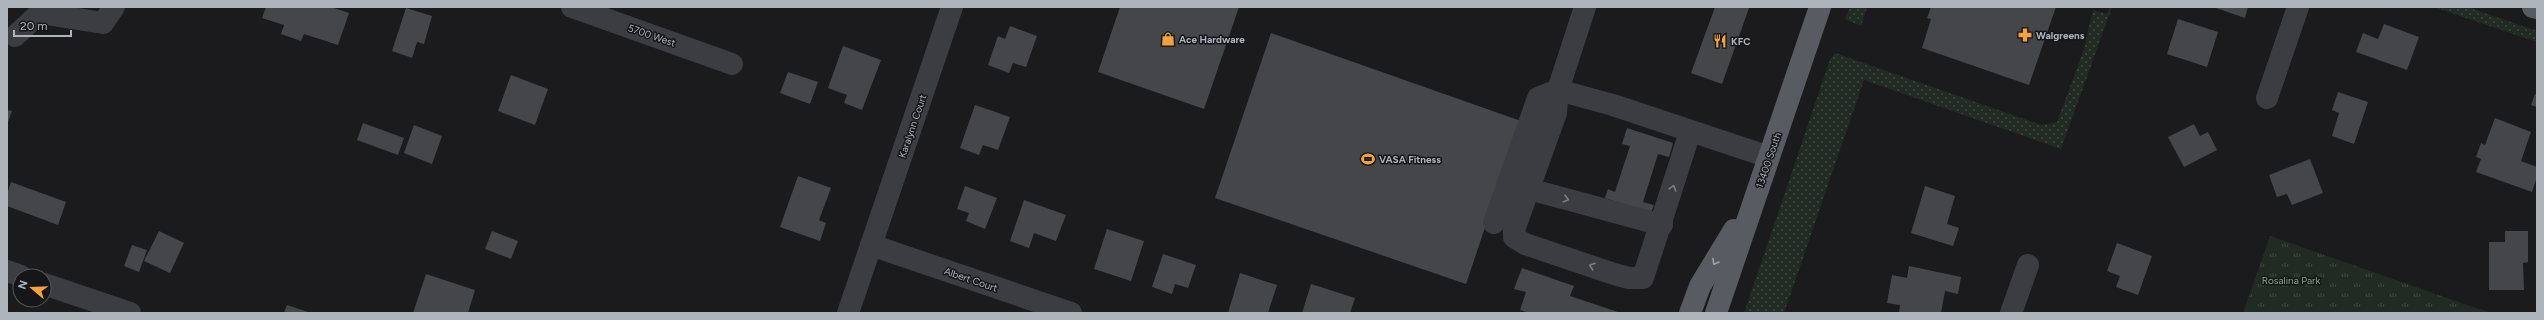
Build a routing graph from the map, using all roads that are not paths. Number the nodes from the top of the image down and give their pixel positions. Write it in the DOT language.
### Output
graph roads {
  1 [pos="114,7"];
  2 [pos="572,7"];
  3 [pos="952,7"];
  4 [pos="1585,7"];
  5 [pos="1820,7"];
  6 [pos="2298,7"];
  7 [pos="2533,7"];
  8 [pos="2537,8"];
  9 [pos="15,36"];
  10 [pos="732,64"];
  11 [pos="1558,90"];
  12 [pos="2267,98"];
  13 [pos="1690,132"];
  14 [pos="1769,157"];
  15 [pos="1529,189"];
  16 [pos="1756,193"];
  17 [pos="1494,223"];
  18 [pos="1662,225"];
  19 [pos="871,245"];
  20 [pos="2028,265"];
  21 [pos="52,287"];
  22 [pos="130,313"];
  23 [pos="848,313"];
  24 [pos="1071,313"];
  25 [pos="1690,313"];
  26 [pos="1716,313"];
  27 [pos="2011,313"];
  1 -- 9 [label="street"];
  2 -- 10 [label="street, 5700 West"];
  3 -- 19 [label="street, Karalynn Court"];
  4 -- 11 [label="street"];
  5 -- 14 [label="main road, 13400 South"];
  6 -- 12 [label="street"];
  7 -- 8 [label="main road"];
  11 -- 13 [label="street"];
  11 -- 15 [label="street"];
  11 -- 17 [label="street"];
  13 -- 14 [label="street"];
  18 -- 13 [label="street, one-way"];
  14 -- 16 [label="main road, 13400 South"];
  15 -- 18 [label="street, one-way"];
  18 -- 15 [label="street, one-way"];
  16 -- 25 [label="main road, one-way"];
  16 -- 26 [label="main road, 13400 South"];
  19 -- 23 [label="street, Karalynn Court"];
  19 -- 24 [label="street, Albert Court"];
  20 -- 27 [label="street"];
  21 -- 22 [label="street"];
}
